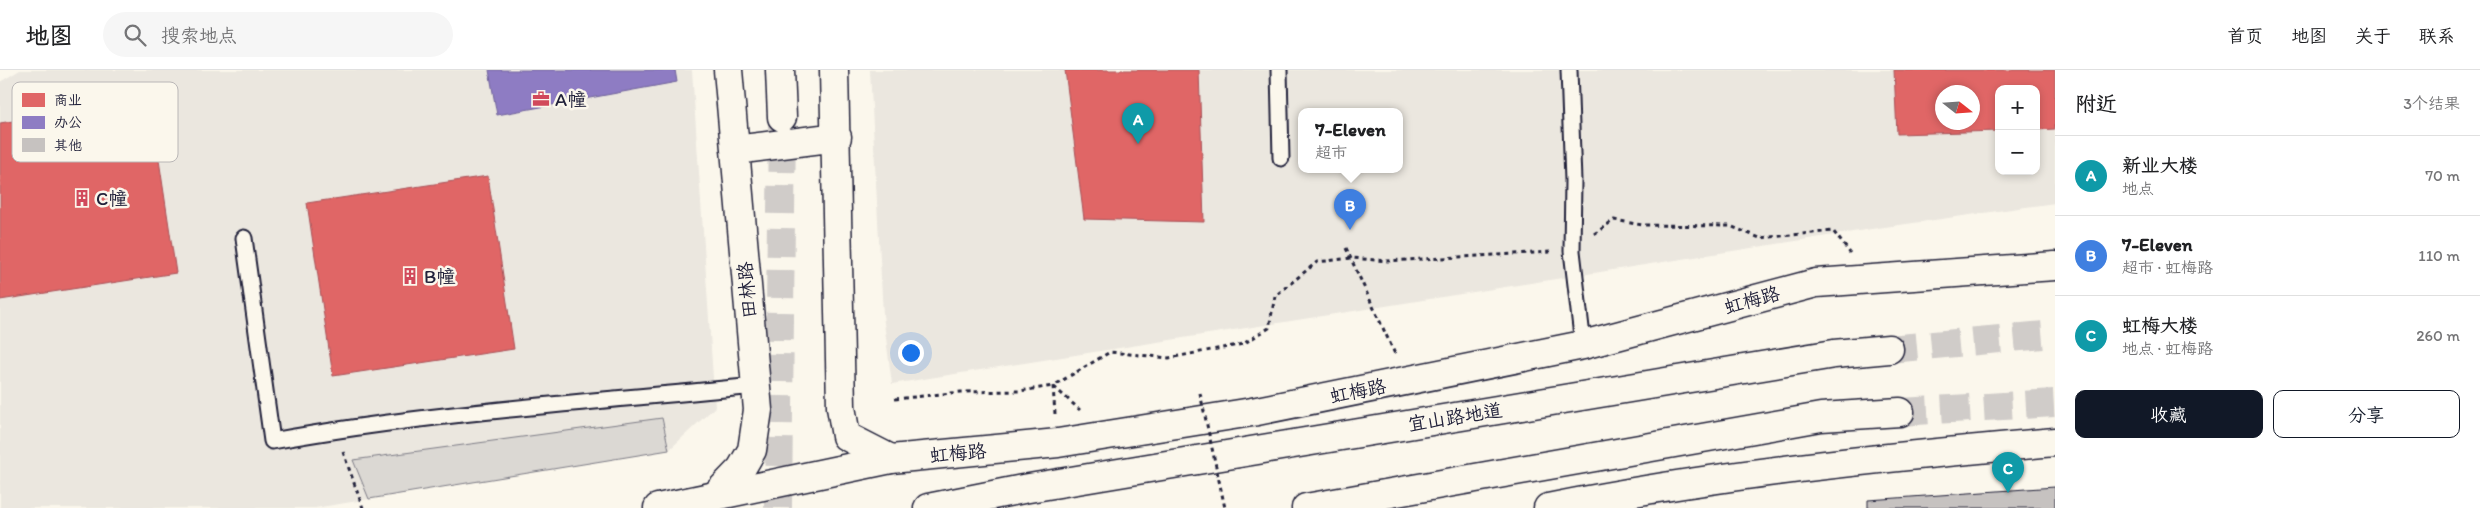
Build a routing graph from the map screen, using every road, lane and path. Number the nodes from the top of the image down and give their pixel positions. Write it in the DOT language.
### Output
graph roads {
  1 [pos="728,70"];
  2 [pos="780,70"];
  3 [pos="834,70"];
  4 [pos="1279,70"];
  5 [pos="1568,70"];
  6 [pos="782,117"];
  7 [pos="837,137"];
  8 [pos="735,150"];
  9 [pos="1281,158"];
  10 [pos="244,238"];
  11 [pos="1346,248"];
  12 [pos="1572,251"];
  13 [pos="1352,258"];
  14 [pos="2055,266"];
  15 [pos="1871,279"];
  16 [pos="1583,345"];
  17 [pos="1889,349"];
  18 [pos="1397,357"];
  19 [pos="756,386"];
  20 [pos="1053,386"];
  21 [pos="1200,394"];
  22 [pos="895,399"];
  23 [pos="1900,412"];
  24 [pos="1083,414"];
  25 [pos="335,430"];
  26 [pos="2055,442"];
  27 [pos="1058,443"];
  28 [pos="891,459"];
  29 [pos="716,496"];
  30 [pos="363,508"];
  31 [pos="658,508"];
  32 [pos="928,508"];
  33 [pos="1225,508"];
  34 [pos="1306,508"];
  35 [pos="1548,508"];
  1 -- 8 [label="main road, 田林路"];
  2 -- 6 [label="main road"];
  3 -- 7 [label="main road"];
  4 -- 9 [label="lane"];
  5 -- 12 [label="lane"];
  7 -- 8 [label="main road"];
  7 -- 28 [label="main road"];
  8 -- 19 [label="main road, 田林路"];
  10 -- 25 [label="lane"];
  11 -- 13 [label="path"];
  12 -- 13 [label="path"];
  12 -- 15 [label="path"];
  12 -- 16 [label="lane"];
  13 -- 18 [label="path"];
  13 -- 20 [label="path"];
  14 -- 15 [label="main road, 虹梅路"];
  15 -- 16 [label="main road, 虹梅路"];
  16 -- 27 [label="main road, 虹梅路"];
  17 -- 32 [label="main road, 宜山路地道"];
  19 -- 25 [label="lane"];
  19 -- 29 [label="main road, 田林路"];
  20 -- 22 [label="path"];
  20 -- 24 [label="path"];
  20 -- 27 [label="path"];
  21 -- 33 [label="path, bridge"];
  23 -- 34 [label="main road"];
  25 -- 30 [label="path"];
  26 -- 35 [label="main road"];
  27 -- 28 [label="main road, 虹梅路"];
  28 -- 29 [label="main road, 虹梅路"];
  29 -- 31 [label="main road, 虹梅路"];
}
